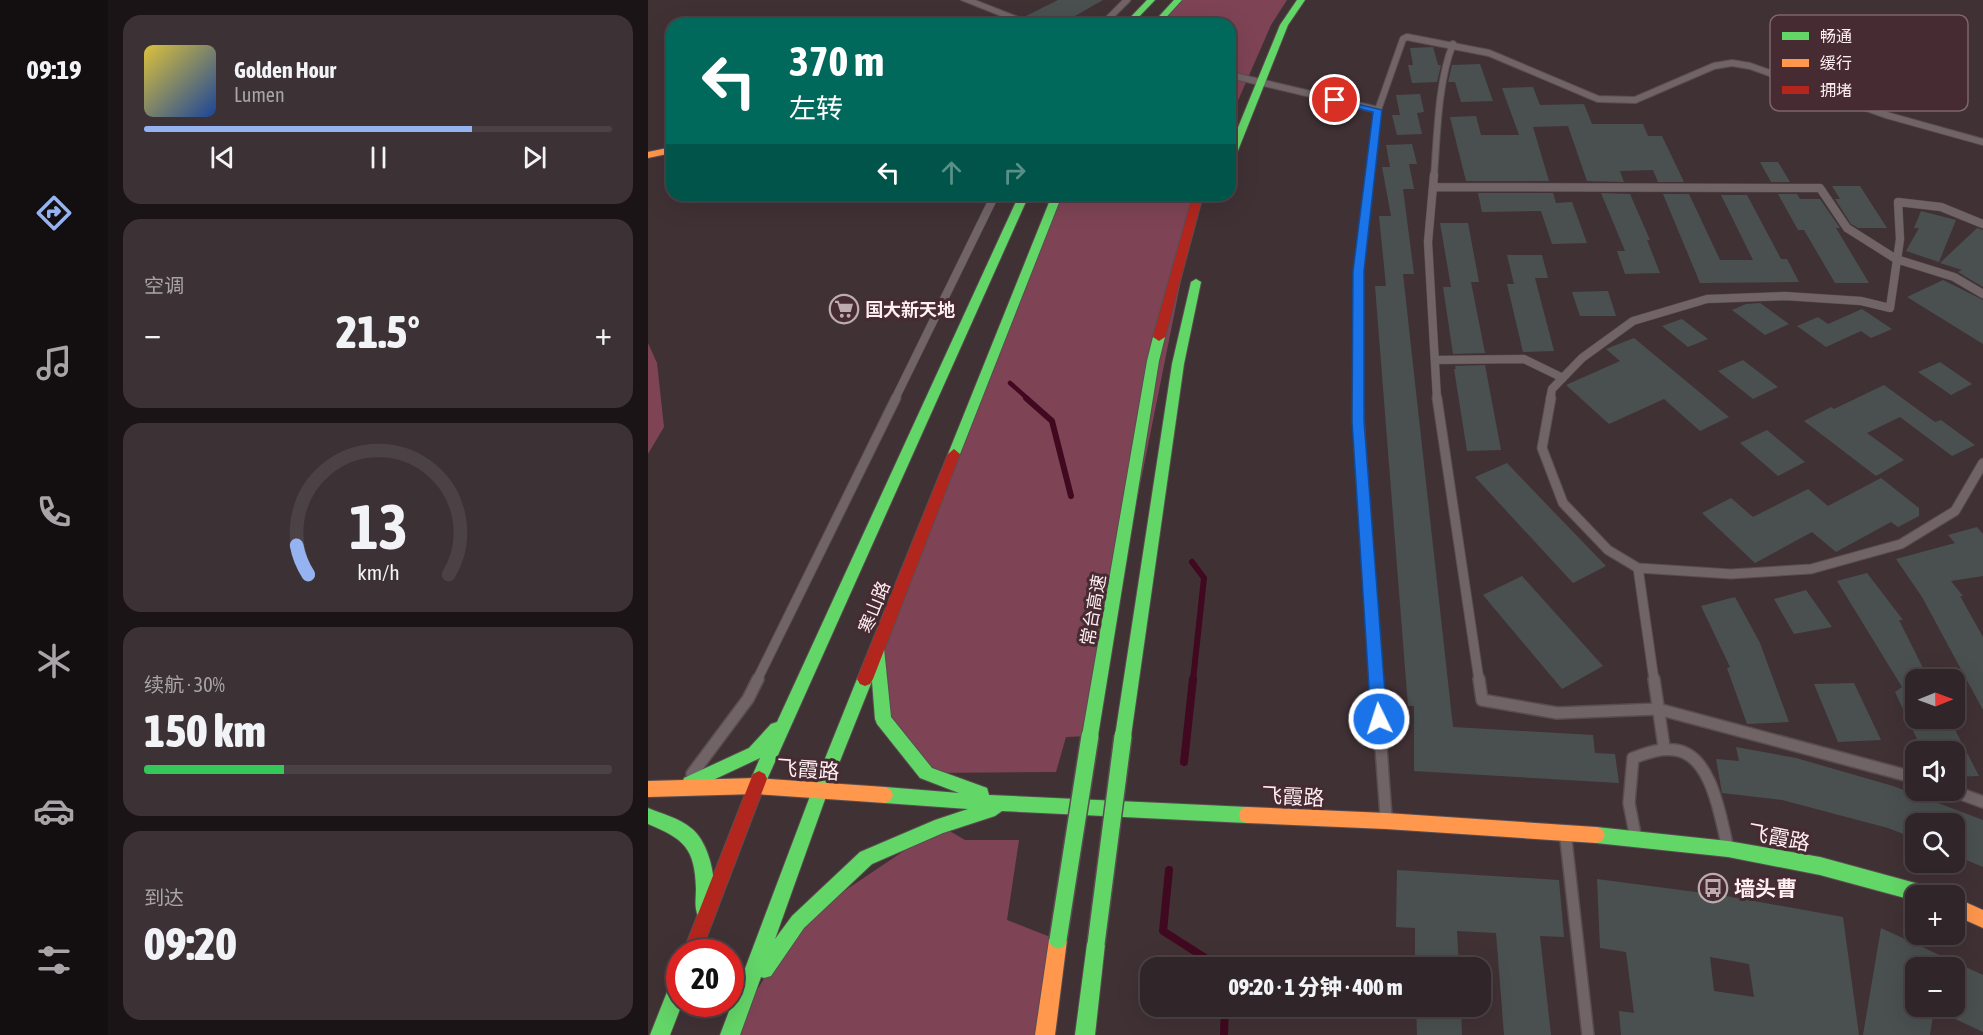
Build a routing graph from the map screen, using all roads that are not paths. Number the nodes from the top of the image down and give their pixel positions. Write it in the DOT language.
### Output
graph roads {
  1 [pos="966,0"];
  2 [pos="1127,0"];
  3 [pos="1151,0"];
  4 [pos="1178,0"];
  5 [pos="1287,0"];
  6 [pos="1301,0"];
  7 [pos="1015,18"];
  8 [pos="1109,18"];
  9 [pos="1134,18"];
  10 [pos="1162,18"];
  11 [pos="1453,44"];
  12 [pos="1770,74"];
  13 [pos="1236,76"];
  14 [pos="1239,98"];
  15 [pos="1378,110"];
  16 [pos="1875,111"];
  17 [pos="1983,142"];
  18 [pos="1236,143"];
  19 [pos="666,151"];
  20 [pos="648,155"];
  21 [pos="1432,187"];
  22 [pos="992,201"];
  23 [pos="1021,201"];
  24 [pos="1056,201"];
  25 [pos="1196,201"];
  26 [pos="1983,224"];
  27 [pos="1896,259"];
  28 [pos="1198,274"];
  29 [pos="1983,294"];
  30 [pos="1435,360"];
  31 [pos="1563,378"];
  32 [pos="1983,463"];
  33 [pos="1638,568"];
  34 [pos="877,648"];
  35 [pos="1658,709"];
  36 [pos="787,717"];
  37 [pos="1664,747"];
  38 [pos="1905,775"];
  39 [pos="756,786"];
  40 [pos="682,787"];
  41 [pos="648,789"];
  42 [pos="820,791"];
  43 [pos="1965,795"];
  44 [pos="1983,802"];
  45 [pos="1009,804"];
  46 [pos="648,816"];
  47 [pos="1386,821"];
  48 [pos="1566,834"];
  49 [pos="1635,838"];
  50 [pos="1728,849"];
  51 [pos="1905,889"];
  52 [pos="1965,911"];
  53 [pos="1983,919"];
  54 [pos="704,922"];
  55 [pos="697,939"];
  56 [pos="744,996"];
  57 [pos="667,1017"];
  58 [pos="736,1017"];
  59 [pos="660,1035"];
  60 [pos="730,1035"];
  61 [pos="1045,1035"];
  62 [pos="1085,1035"];
  63 [pos="1588,1035"];
  1 -- 7 [label="street"];
  2 -- 8 [label="lane"];
  3 -- 9 [label="main road"];
  4 -- 10 [label="main road"];
  5 -- 14 [label="main road"];
  6 -- 18 [label="main road"];
  11 -- 12 [label="lane"];
  11 -- 15 [label="lane"];
  11 -- 21 [label="lane"];
  13 -- 15 [label="lane"];
  15 -- 47 [label="lane"];
  16 -- 17 [label="lane"];
  19 -- 20 [label="main road"];
  21 -- 27 [label="lane"];
  21 -- 30 [label="lane"];
  22 -- 40 [label="lane"];
  23 -- 36 [label="main road, 寒山路"];
  24 -- 34 [label="main road, 寒山路"];
  25 -- 61 [label="main road, 常台高速, bridge"];
  26 -- 27 [label="lane"];
  27 -- 29 [label="lane"];
  27 -- 31 [label="lane"];
  28 -- 62 [label="main road, bridge"];
  30 -- 31 [label="lane"];
  30 -- 35 [label="lane"];
  31 -- 33 [label="lane"];
  32 -- 33 [label="lane"];
  33 -- 35 [label="lane"];
  34 -- 42 [label="main road, 寒山路"];
  34 -- 45 [label="main road"];
  35 -- 37 [label="lane"];
  35 -- 38 [label="lane"];
  36 -- 39 [label="main road, 寒山路"];
  36 -- 40 [label="main road"];
  37 -- 49 [label="lane"];
  37 -- 50 [label="lane"];
  39 -- 40 [label="main road, 飞霞路"];
  39 -- 42 [label="main road, 飞霞路"];
  39 -- 54 [label="main road, 寒山路"];
  40 -- 41 [label="main road, 飞霞路"];
  42 -- 45 [label="main road, 飞霞路"];
  42 -- 56 [label="main road, 寒山路"];
  43 -- 44 [label="lane"];
  45 -- 47 [label="main road, 飞霞路"];
  45 -- 56 [label="main road"];
  46 -- 54 [label="main road"];
  47 -- 48 [label="main road, 飞霞路"];
  48 -- 49 [label="main road, 飞霞路"];
  48 -- 63 [label="lane"];
  49 -- 50 [label="main road, 飞霞路"];
  50 -- 51 [label="main road, 飞霞路"];
  52 -- 53 [label="main road"];
  54 -- 55 [label="main road, 寒山路"];
  57 -- 59 [label="main road"];
  58 -- 60 [label="main road, 寒山路"];
}
